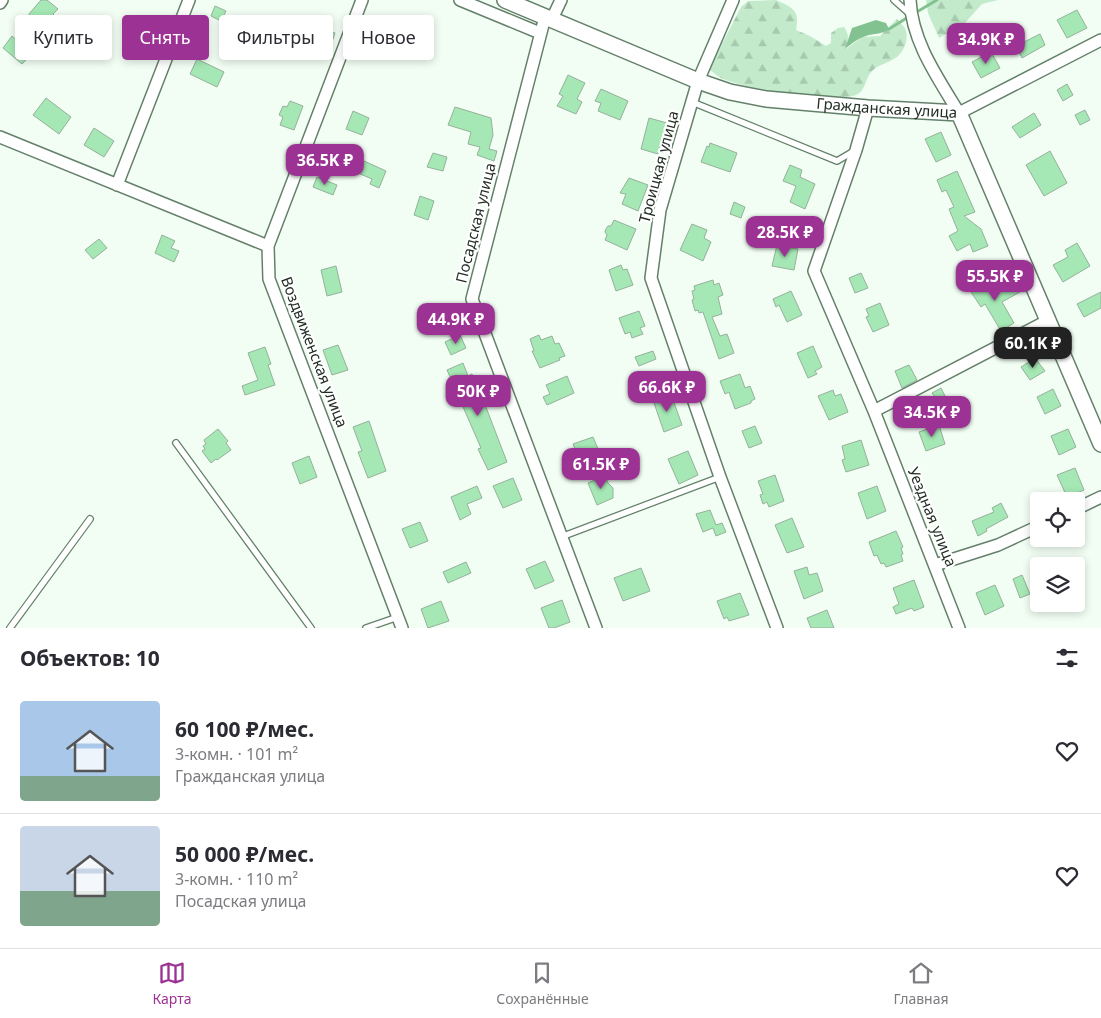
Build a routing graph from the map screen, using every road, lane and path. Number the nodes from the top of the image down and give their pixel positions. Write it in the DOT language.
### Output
graph roads {
  1 [pos="189,0"];
  2 [pos="362,0"];
  3 [pos="460,0"];
  4 [pos="505,0"];
  5 [pos="561,0"];
  6 [pos="733,0"];
  7 [pos="894,0"];
  8 [pos="910,0"];
  9 [pos="910,16"];
  10 [pos="548,18"];
  11 [pos="540,33"];
  12 [pos="1101,40"];
  13 [pos="698,81"];
  14 [pos="692,102"];
  15 [pos="868,108"];
  16 [pos="959,113"];
  17 [pos="0,137"];
  18 [pos="856,150"];
  19 [pos="117,184"];
  20 [pos="268,246"];
  21 [pos="1049,320"];
  22 [pos="874,410"];
  23 [pos="176,443"];
  24 [pos="1101,444"];
  25 [pos="720,477"];
  26 [pos="1101,498"];
  27 [pos="1085,505"];
  28 [pos="90,519"];
  29 [pos="1030,530"];
  30 [pos="560,537"];
  31 [pos="935,565"];
  32 [pos="400,622"];
  33 [pos="10,628"];
  34 [pos="312,628"];
  35 [pos="366,628"];
  36 [pos="596,628"];
  37 [pos="778,628"];
  38 [pos="959,628"];
  1 -- 19 [label="street"];
  2 -- 20 [label="street, Воздвиженская улица"];
  3 -- 11 [label="street"];
  4 -- 10 [label="street, Гражданская улица"];
  5 -- 10 [label="street, Посадская улица"];
  6 -- 13 [label="street, Троицкая улица"];
  7 -- 9 [label="lane"];
  8 -- 9 [label="street"];
  9 -- 16 [label="street"];
  10 -- 11 [label="street, Посадская улица"];
  10 -- 13 [label="street, Гражданская улица"];
  11 -- 30 [label="street, Посадская улица"];
  12 -- 16 [label="street"];
  13 -- 14 [label="street, Троицкая улица"];
  13 -- 15 [label="street, Гражданская улица"];
  14 -- 18 [label="lane"];
  14 -- 25 [label="street, Троицкая улица"];
  15 -- 16 [label="street, Гражданская улица"];
  15 -- 18 [label="street, Уездная улица"];
  16 -- 21 [label="street, Гражданская улица"];
  17 -- 19 [label="street"];
  18 -- 22 [label="street, Уездная улица"];
  19 -- 20 [label="street"];
  20 -- 32 [label="street, Воздвиженская улица"];
  21 -- 22 [label="street"];
  21 -- 24 [label="street, Гражданская улица"];
  22 -- 31 [label="street, Уездная улица"];
  23 -- 34 [label="lane"];
  25 -- 30 [label="lane"];
  25 -- 37 [label="street, Троицкая улица"];
  26 -- 27 [label="street"];
  28 -- 33 [label="lane"];
  29 -- 31 [label="street"];
  30 -- 36 [label="street, Посадская улица"];
  31 -- 38 [label="street, Уездная улица"];
  32 -- 35 [label="lane"];
}
